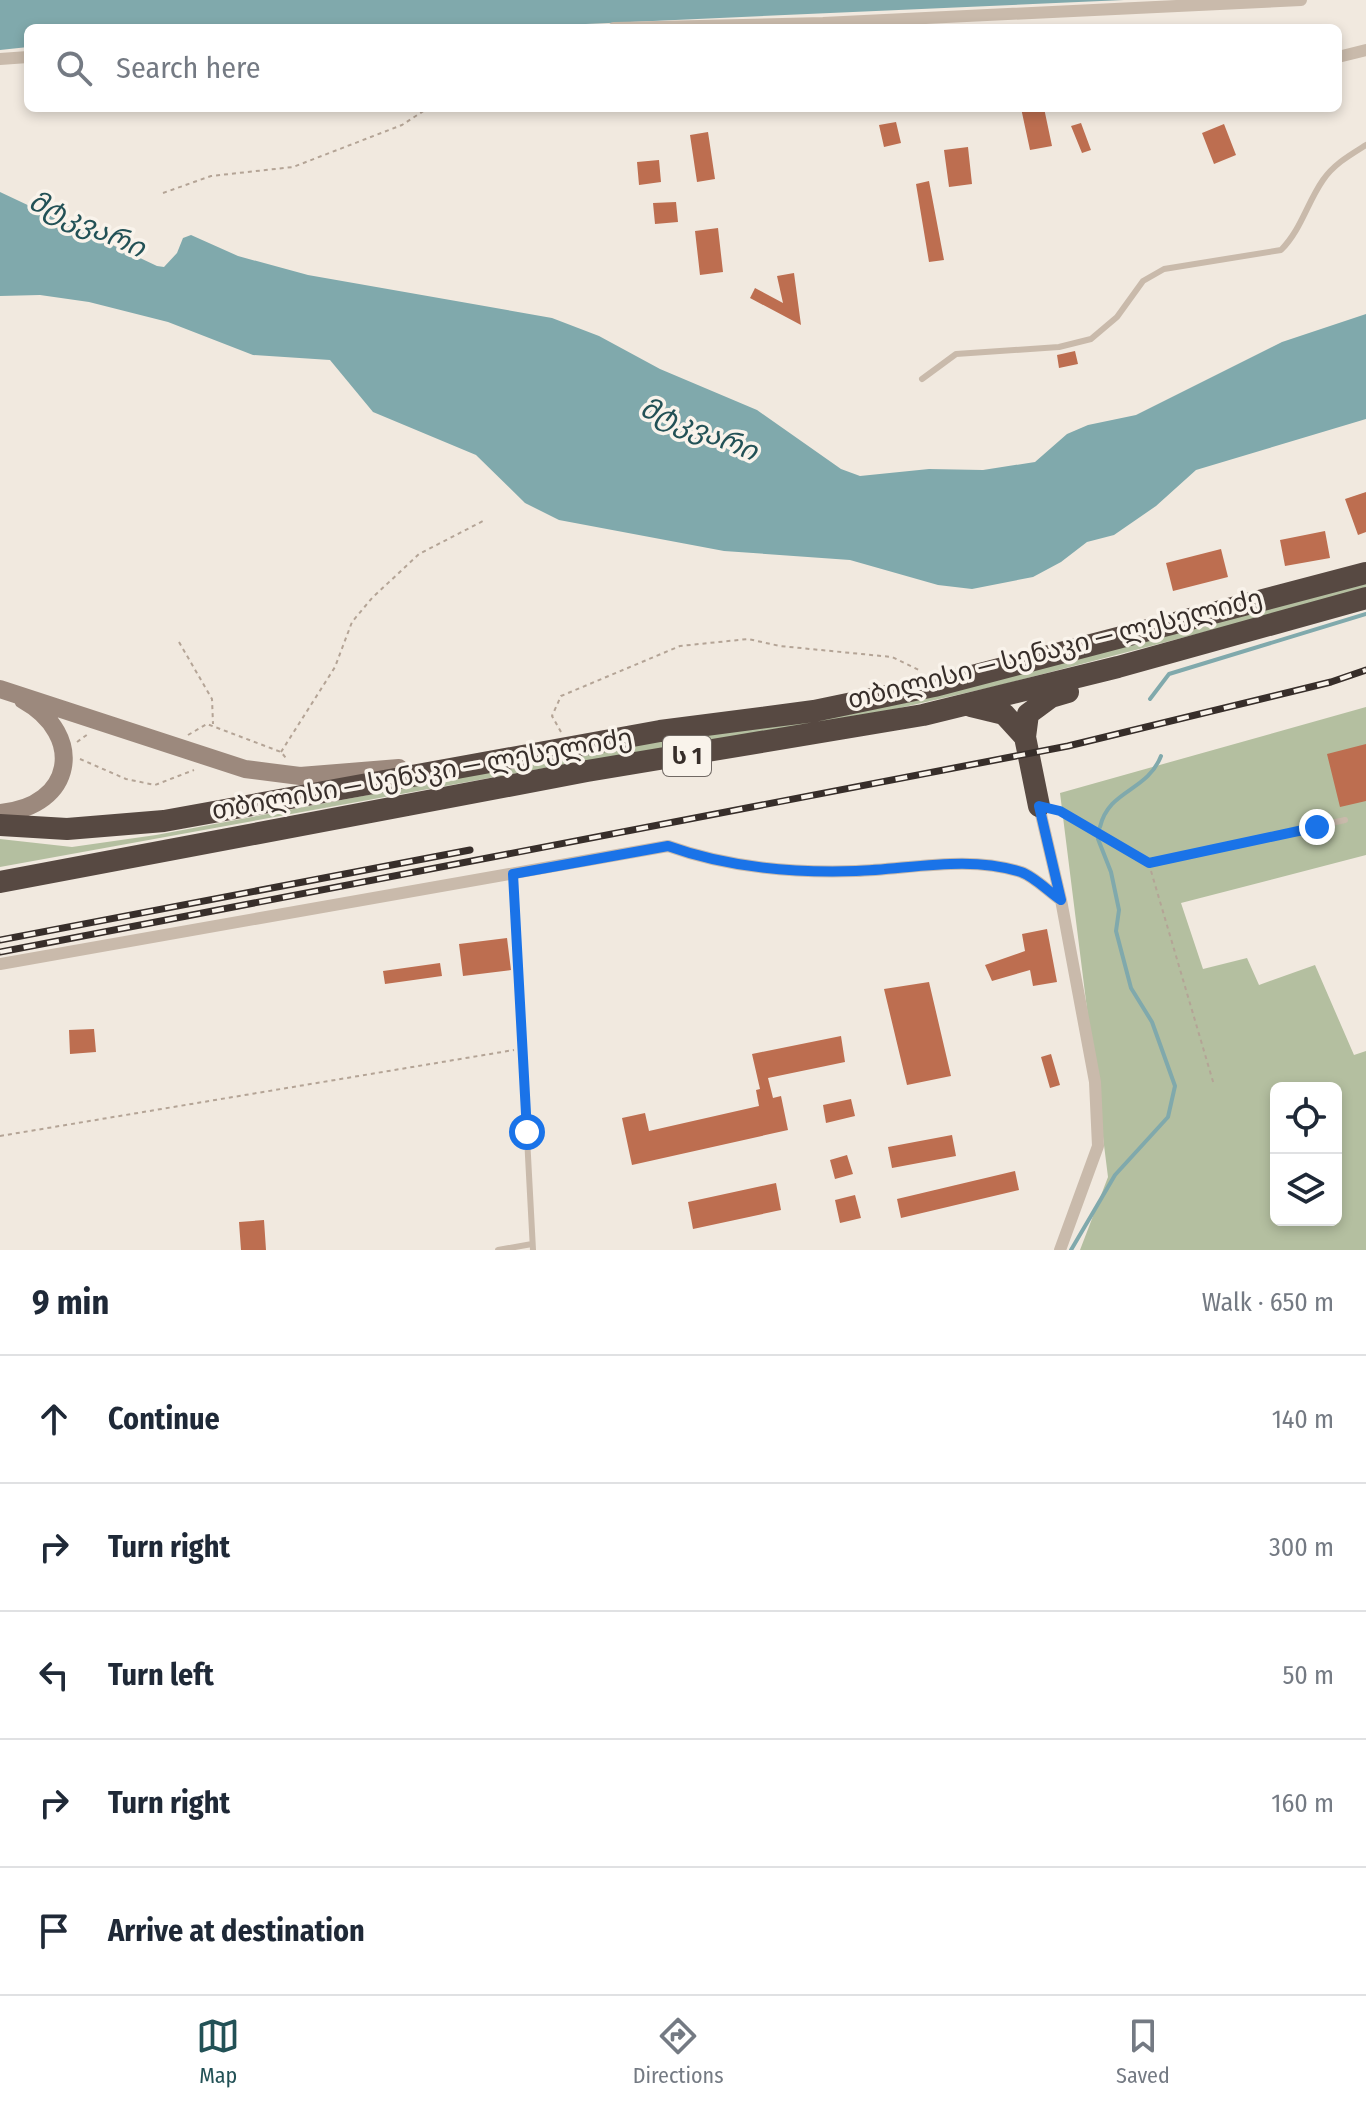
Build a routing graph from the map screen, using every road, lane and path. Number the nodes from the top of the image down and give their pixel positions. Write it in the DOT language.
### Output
graph roads {
  1 [pos="1301,0"];
  2 [pos="861,24"];
  3 [pos="1366,50"];
  4 [pos="1342,56"];
  5 [pos="24,57"];
  6 [pos="0,59"];
  7 [pos="422,112"];
  8 [pos="1366,145"];
  9 [pos="163,193"];
  10 [pos="922,379"];
  11 [pos="483,521"];
  12 [pos="1366,573"];
  13 [pos="1366,598"];
  14 [pos="179,642"];
  15 [pos="1118,667"];
  16 [pos="934,686"];
  17 [pos="1,689"];
  18 [pos="966,705"];
  19 [pos="104,721"];
  20 [pos="213,726"];
  21 [pos="1025,737"];
  22 [pos="170,746"];
  23 [pos="569,747"];
  24 [pos="281,752"];
  25 [pos="63,753"];
  26 [pos="207,759"];
  27 [pos="515,759"];
  28 [pos="300,776"];
  29 [pos="1039,806"];
  30 [pos="0,813"];
  31 [pos="1345,820"];
  32 [pos="0,825"];
  33 [pos="1149,863"];
  34 [pos="513,874"];
  35 [pos="0,882"];
  36 [pos="1061,900"];
  37 [pos="0,964"];
  38 [pos="523,1048"];
  39 [pos="1214,1085"];
  40 [pos="0,1136"];
  41 [pos="532,1247"];
  42 [pos="498,1250"];
  43 [pos="1060,1250"];
  1 -- 2 [label="street"];
  3 -- 4 [label="street"];
  5 -- 6 [label="street"];
  7 -- 9 [label="path"];
  8 -- 10 [label="lane"];
  11 -- 24 [label="path"];
  12 -- 16 [label="highway, თბილისი — სენაკი — ლესელიძე / ს 1"];
  13 -- 15 [label="highway, თბილისი — სენაკი — ლესელიძე / ს 1"];
  14 -- 20 [label="path"];
  15 -- 18 [label="highway, თბილისი — სენაკი — ლესელიძე / ს 1"];
  15 -- 21 [label="highway"];
  16 -- 23 [label="highway, თბილისი — სენაკი — ლესელიძე / ს 1"];
  16 -- 23 [label="path"];
  17 -- 19 [label="main road"];
  17 -- 25 [label="main road"];
  18 -- 21 [label="highway"];
  18 -- 35 [label="highway, თბილისი — სენაკი — ლესელიძე / ს 1"];
  19 -- 22 [label="main road"];
  19 -- 25 [label="path"];
  20 -- 22 [label="path"];
  20 -- 24 [label="path"];
  21 -- 29 [label="highway"];
  22 -- 26 [label="main road"];
  23 -- 27 [label="highway, ს 1"];
  24 -- 28 [label="path"];
  25 -- 26 [label="path"];
  25 -- 30 [label="main road"];
  26 -- 28 [label="main road"];
  27 -- 28 [label="main road"];
  27 -- 32 [label="highway, თბილისი — სენაკი — ლესელიძე / ს 1"];
  29 -- 33 [label="lane"];
  29 -- 36 [label="street"];
  31 -- 33 [label="lane"];
  33 -- 39 [label="path"];
  34 -- 36 [label="street"];
  34 -- 37 [label="street"];
  34 -- 38 [label="lane"];
  36 -- 43 [label="street"];
  38 -- 40 [label="path"];
  38 -- 41 [label="lane"];
  41 -- 42 [label="lane"];
}
